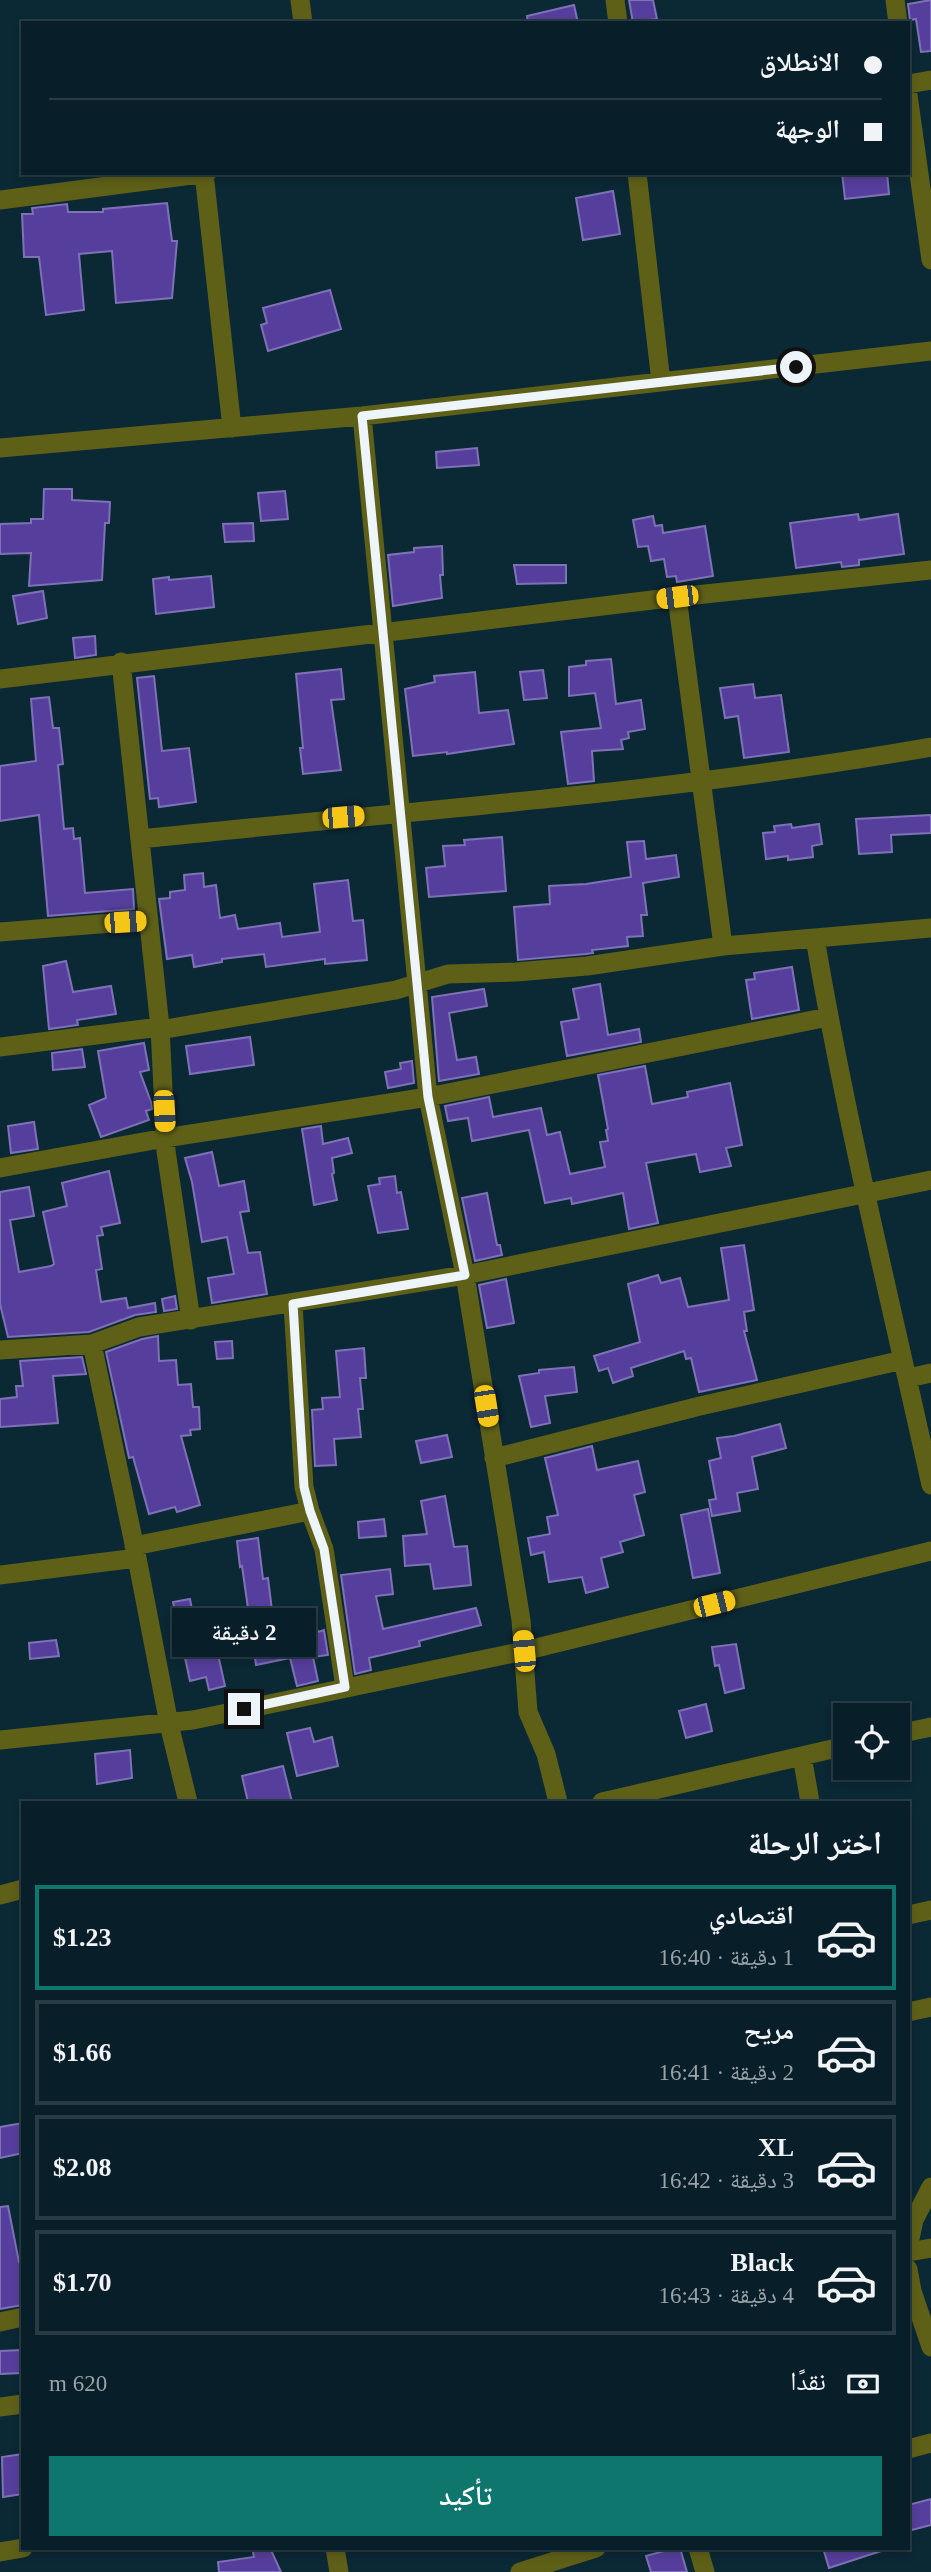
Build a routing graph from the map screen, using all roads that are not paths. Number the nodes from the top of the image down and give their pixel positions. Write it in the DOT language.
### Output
graph roads {
  1 [pos="300,0"];
  2 [pos="615,0"];
  3 [pos="895,0"];
  4 [pos="303,21"];
  5 [pos="618,21"];
  6 [pos="898,21"];
  7 [pos="931,80"];
  8 [pos="910,83"];
  9 [pos="910,109"];
  10 [pos="190,175"];
  11 [pos="205,175"];
  12 [pos="637,175"];
  13 [pos="0,200"];
  14 [pos="931,260"];
  15 [pos="931,351"];
  16 [pos="661,382"];
  17 [pos="362,416"];
  18 [pos="232,428"];
  19 [pos="0,448"];
  20 [pos="931,570"];
  21 [pos="677,597"];
  22 [pos="382,632"];
  23 [pos="121,663"];
  24 [pos="0,679"];
  25 [pos="931,747"];
  26 [pos="700,782"];
  27 [pos="401,812"];
  28 [pos="142,839"];
  29 [pos="149,920"];
  30 [pos="931,928"];
  31 [pos="0,932"];
  32 [pos="815,938"];
  33 [pos="723,946"];
  34 [pos="416,985"];
  35 [pos="828,1017"];
  36 [pos="160,1028"];
  37 [pos="0,1047"];
  38 [pos="428,1097"];
  39 [pos="166,1138"];
  40 [pos="0,1168"];
  41 [pos="931,1180"];
  42 [pos="866,1193"];
  43 [pos="465,1275"];
  44 [pos="293,1304"];
  45 [pos="191,1320"];
  46 [pos="92,1344"];
  47 [pos="0,1350"];
  48 [pos="905,1369"];
  49 [pos="931,1373"];
  50 [pos="494,1458"];
  51 [pos="931,1485"];
  52 [pos="310,1511"];
  53 [pos="931,1551"];
  54 [pos="136,1552"];
  55 [pos="0,1574"];
  56 [pos="524,1651"];
  57 [pos="345,1687"];
  58 [pos="169,1724"];
  59 [pos="931,1727"];
  60 [pos="910,1731"];
  61 [pos="0,1740"];
  62 [pos="833,1749"];
  63 [pos="802,1756"];
  64 [pos="188,1801"];
  65 [pos="558,1801"];
  66 [pos="606,1801"];
  67 [pos="810,1801"];
  68 [pos="21,1890"];
  69 [pos="0,1895"];
  70 [pos="931,1910"];
  71 [pos="910,1915"];
  72 [pos="931,2007"];
  73 [pos="910,2012"];
  74 [pos="931,2187"];
  75 [pos="910,2240"];
  76 [pos="931,2248"];
  77 [pos="910,2250"];
  78 [pos="910,2280"];
  79 [pos="21,2317"];
  80 [pos="0,2322"];
  81 [pos="931,2347"];
  82 [pos="21,2404"];
  83 [pos="0,2407"];
  84 [pos="931,2443"];
  85 [pos="910,2448"];
  86 [pos="21,2548"];
  87 [pos="335,2550"];
  88 [pos="584,2550"];
  89 [pos="699,2550"];
  90 [pos="0,2552"];
  91 [pos="554,2555"];
  92 [pos="339,2572"];
  93 [pos="520,2572"];
  94 [pos="705,2572"];
  1 -- 4 [label="street"];
  2 -- 5 [label="street"];
  3 -- 6 [label="street"];
  7 -- 8 [label="street"];
  9 -- 14 [label="street"];
  10 -- 13 [label="street"];
  11 -- 18 [label="street"];
  12 -- 16 [label="street"];
  15 -- 16 [label="street"];
  16 -- 17 [label="street"];
  17 -- 18 [label="street"];
  17 -- 22 [label="street"];
  18 -- 19 [label="street"];
  20 -- 21 [label="street"];
  21 -- 22 [label="street"];
  21 -- 26 [label="street"];
  22 -- 23 [label="street"];
  22 -- 27 [label="street"];
  23 -- 24 [label="street"];
  23 -- 28 [label="street"];
  25 -- 26 [label="street"];
  26 -- 27 [label="street"];
  26 -- 33 [label="street"];
  27 -- 28 [label="street"];
  27 -- 34 [label="street"];
  28 -- 29 [label="street"];
  29 -- 31 [label="street"];
  29 -- 36 [label="street"];
  30 -- 32 [label="street"];
  32 -- 33 [label="street"];
  32 -- 35 [label="street"];
  33 -- 34 [label="street"];
  34 -- 36 [label="street"];
  34 -- 38 [label="street"];
  35 -- 38 [label="street"];
  35 -- 42 [label="street"];
  36 -- 37 [label="street"];
  36 -- 39 [label="street"];
  38 -- 39 [label="street"];
  38 -- 43 [label="street"];
  39 -- 40 [label="street"];
  39 -- 45 [label="street"];
  41 -- 42 [label="street"];
  42 -- 43 [label="street"];
  42 -- 48 [label="street"];
  43 -- 44 [label="street"];
  43 -- 50 [label="street"];
  44 -- 45 [label="street"];
  44 -- 52 [label="street"];
  45 -- 46 [label="street"];
  46 -- 47 [label="street"];
  46 -- 54 [label="street"];
  48 -- 49 [label="street"];
  48 -- 50 [label="street"];
  48 -- 51 [label="street"];
  50 -- 56 [label="street"];
  52 -- 54 [label="street"];
  52 -- 57 [label="street"];
  53 -- 56 [label="street"];
  54 -- 55 [label="street"];
  54 -- 58 [label="street"];
  56 -- 57 [label="street"];
  56 -- 65 [label="street"];
  57 -- 58 [label="street"];
  58 -- 61 [label="street"];
  58 -- 64 [label="street"];
  59 -- 60 [label="street"];
  62 -- 63 [label="street"];
  63 -- 66 [label="street"];
  63 -- 67 [label="street"];
  68 -- 69 [label="street"];
  70 -- 71 [label="street"];
  72 -- 73 [label="street"];
  74 -- 75 [label="street"];
  76 -- 77 [label="street"];
  78 -- 81 [label="street"];
  79 -- 80 [label="street"];
  82 -- 83 [label="street"];
  84 -- 85 [label="street"];
  86 -- 90 [label="street"];
  87 -- 92 [label="street"];
  88 -- 91 [label="street"];
  89 -- 94 [label="street"];
  91 -- 93 [label="street"];
}
